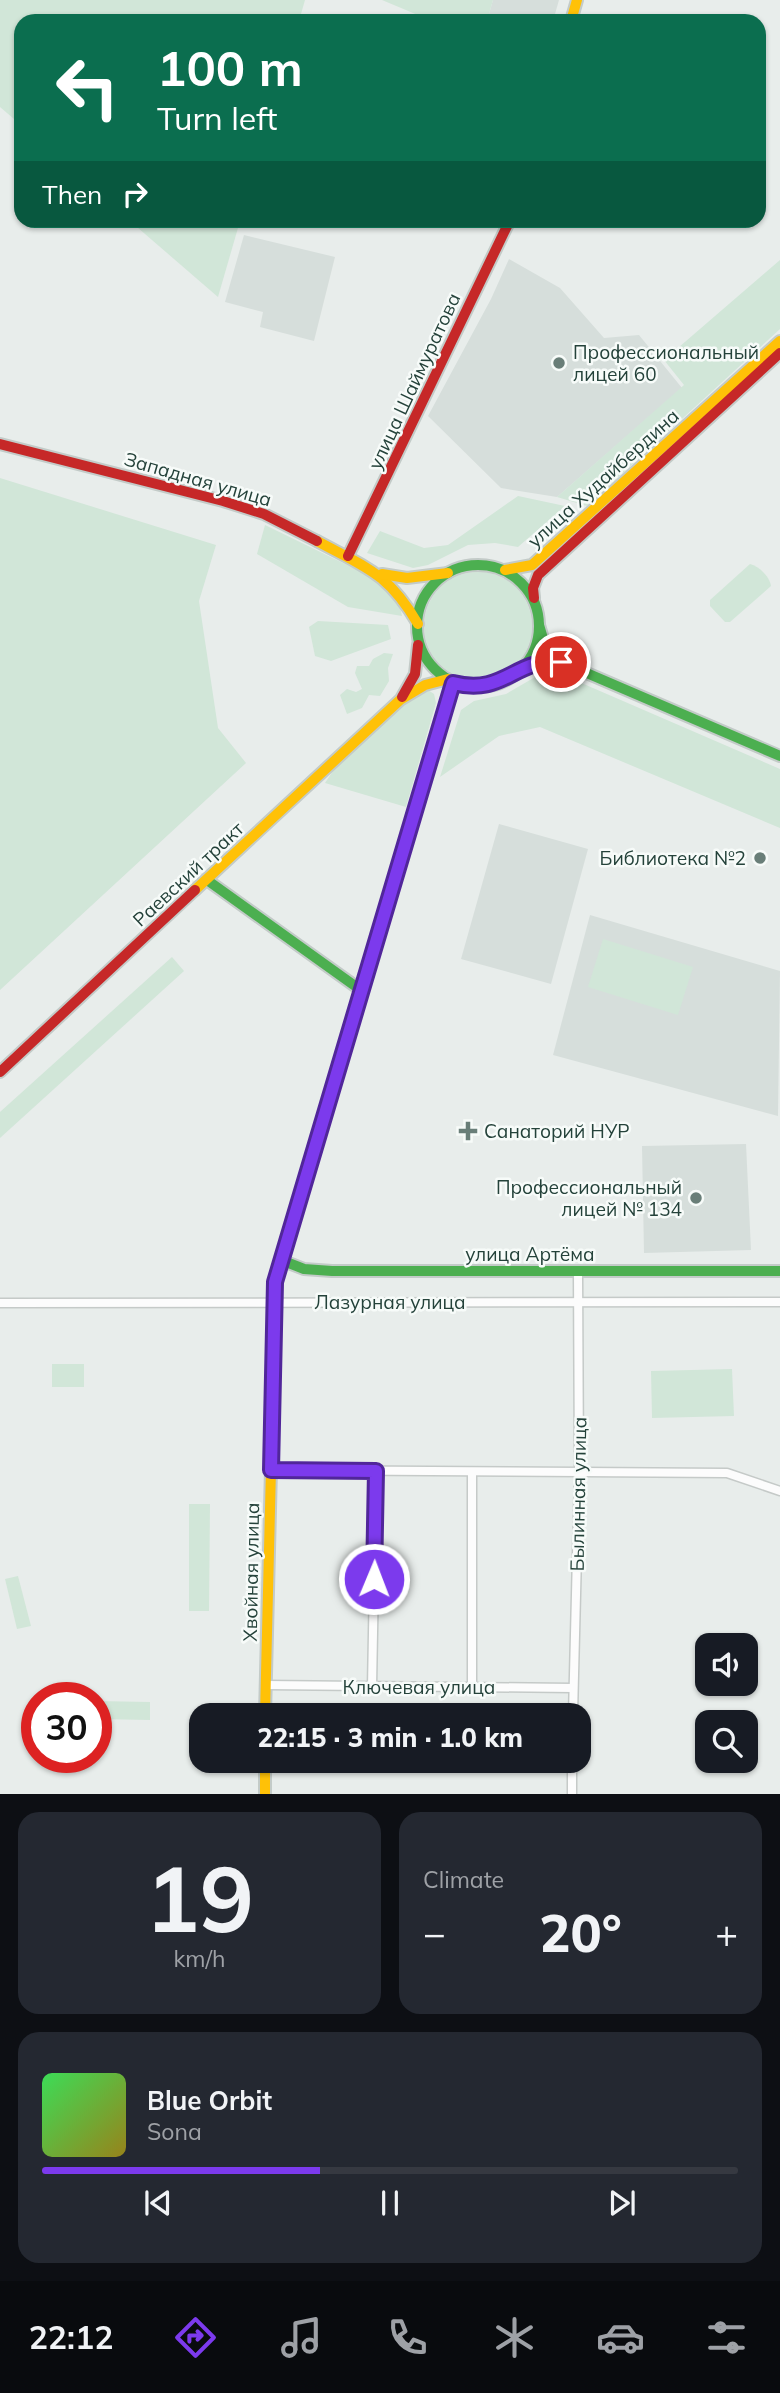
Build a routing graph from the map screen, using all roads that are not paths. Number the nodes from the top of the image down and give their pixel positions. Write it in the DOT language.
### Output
graph roads {
  1 [pos="506,228"];
  2 [pos="780,341"];
  3 [pos="780,353"];
  4 [pos="0,444"];
  5 [pos="348,556"];
  6 [pos="505,570"];
  7 [pos="376,572"];
  8 [pos="448,573"];
  9 [pos="534,602"];
  10 [pos="418,624"];
  11 [pos="539,625"];
  12 [pos="419,639"];
  13 [pos="561,662"];
  14 [pos="523,667"];
  15 [pos="451,681"];
  16 [pos="400,700"];
  17 [pos="780,756"];
  18 [pos="207,880"];
  19 [pos="362,990"];
  20 [pos="0,1072"];
  21 [pos="281,1260"];
  22 [pos="780,1271"];
  23 [pos="578,1272"];
  24 [pos="780,1302"];
  25 [pos="0,1303"];
  26 [pos="273,1303"];
  27 [pos="580,1303"];
  28 [pos="271,1470"];
  29 [pos="376,1471"];
  30 [pos="472,1472"];
  31 [pos="579,1474"];
  32 [pos="780,1491"];
  33 [pos="266,1685"];
  34 [pos="472,1686"];
  35 [pos="372,1687"];
  36 [pos="573,1688"];
  37 [pos="265,1703"];
  38 [pos="573,1703"];
  39 [pos="265,1773"];
  40 [pos="572,1773"];
  41 [pos="265,1794"];
  42 [pos="572,1794"];
  1 -- 5 [label="main road, улица Шаймуратова"];
  2 -- 6 [label="main road, улица Худайбердина"];
  3 -- 9 [label="main road, улица Худайбердина"];
  4 -- 5 [label="main road, Западная улица"];
  5 -- 7 [label="main road, Западная улица"];
  6 -- 8 [label="main road"];
  6 -- 9 [label="main road"];
  7 -- 8 [label="main road, Западная улица"];
  7 -- 10 [label="main road, Западная улица"];
  8 -- 10 [label="main road"];
  9 -- 11 [label="main road"];
  10 -- 12 [label="main road"];
  11 -- 13 [label="main road"];
  11 -- 14 [label="main road"];
  12 -- 15 [label="main road"];
  12 -- 16 [label="main road, Раевский тракт"];
  13 -- 14 [label="main road"];
  13 -- 17 [label="main road"];
  14 -- 15 [label="main road"];
  15 -- 16 [label="main road, Раевский тракт"];
  15 -- 19 [label="main road"];
  16 -- 18 [label="main road, Раевский тракт"];
  18 -- 19 [label="main road"];
  18 -- 20 [label="main road, Раевский тракт"];
  19 -- 21 [label="main road"];
  21 -- 23 [label="main road, улица Артёма"];
  21 -- 26 [label="main road, Хвойная улица"];
  22 -- 23 [label="main road, улица Артёма"];
  23 -- 27 [label="street, Былинная улица"];
  24 -- 27 [label="street, Лазурная улица"];
  25 -- 26 [label="street, Лазурная улица"];
  26 -- 27 [label="street, Лазурная улица"];
  26 -- 28 [label="main road, Хвойная улица"];
  27 -- 31 [label="street, Былинная улица"];
  28 -- 29 [label="street"];
  28 -- 33 [label="main road, Хвойная улица"];
  29 -- 30 [label="street"];
  29 -- 35 [label="street"];
  30 -- 31 [label="street"];
  30 -- 34 [label="street"];
  31 -- 32 [label="street"];
  31 -- 36 [label="street, Былинная улица"];
  33 -- 35 [label="street, Ключевая улица"];
  33 -- 37 [label="main road, Хвойная улица"];
  34 -- 35 [label="street, Ключевая улица"];
  34 -- 36 [label="street, Ключевая улица"];
  36 -- 38 [label="street, Былинная улица"];
  39 -- 41 [label="main road"];
  40 -- 42 [label="street"];
}
